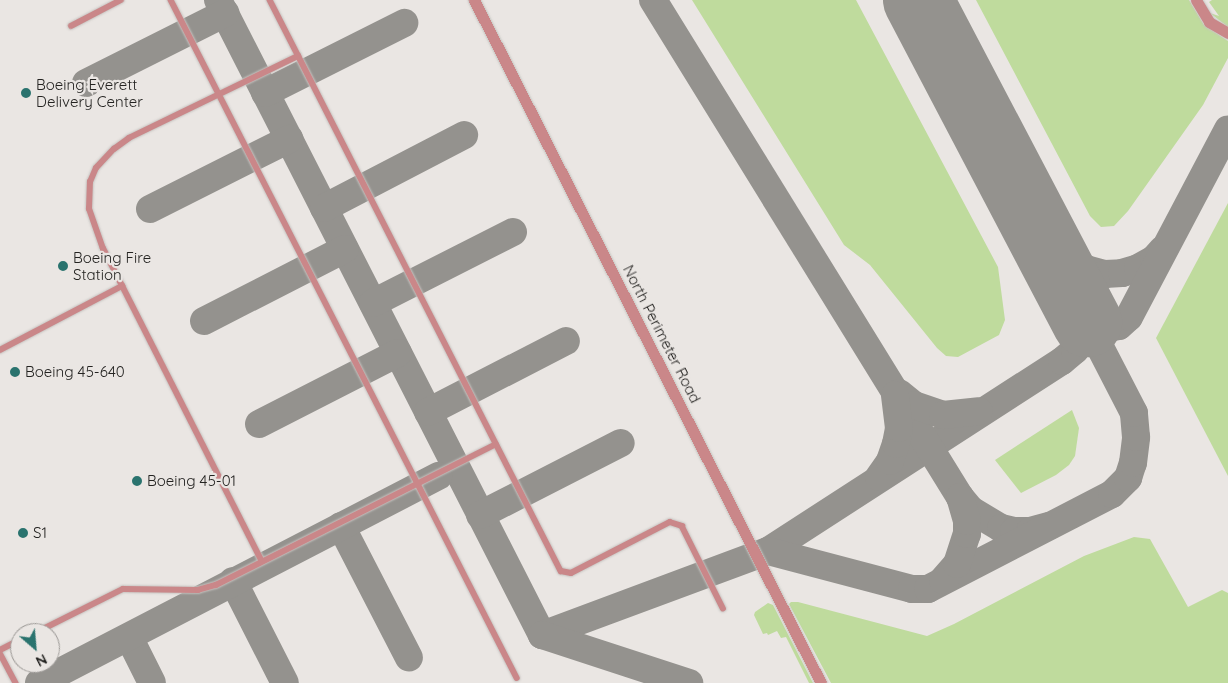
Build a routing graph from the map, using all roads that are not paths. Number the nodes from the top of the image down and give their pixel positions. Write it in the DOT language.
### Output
graph roads {
  1 [pos="121,0"];
  2 [pos="171,0"];
  3 [pos="270,0"];
  4 [pos="474,0"];
  5 [pos="1196,0"];
  6 [pos="71,26"];
  7 [pos="1228,33"];
  8 [pos="298,56"];
  9 [pos="218,96"];
  10 [pos="122,286"];
  11 [pos="0,350"];
  12 [pos="496,444"];
  13 [pos="417,484"];
  14 [pos="262,562"];
  15 [pos="723,608"];
  16 [pos="55,623"];
  17 [pos="0,652"];
  18 [pos="517,678"];
  19 [pos="16,683"];
  20 [pos="821,683"];
  1 -- 6 [label="lane"];
  2 -- 9 [label="lane"];
  3 -- 8 [label="lane"];
  4 -- 20 [label="street, North Perimeter Road"];
  5 -- 7 [label="street"];
  8 -- 9 [label="lane"];
  8 -- 12 [label="lane"];
  9 -- 10 [label="lane"];
  9 -- 13 [label="lane"];
  10 -- 11 [label="lane"];
  10 -- 14 [label="lane"];
  12 -- 13 [label="lane"];
  12 -- 15 [label="lane"];
  13 -- 14 [label="lane"];
  13 -- 18 [label="lane"];
  14 -- 16 [label="lane"];
  17 -- 19 [label="lane"];
}
